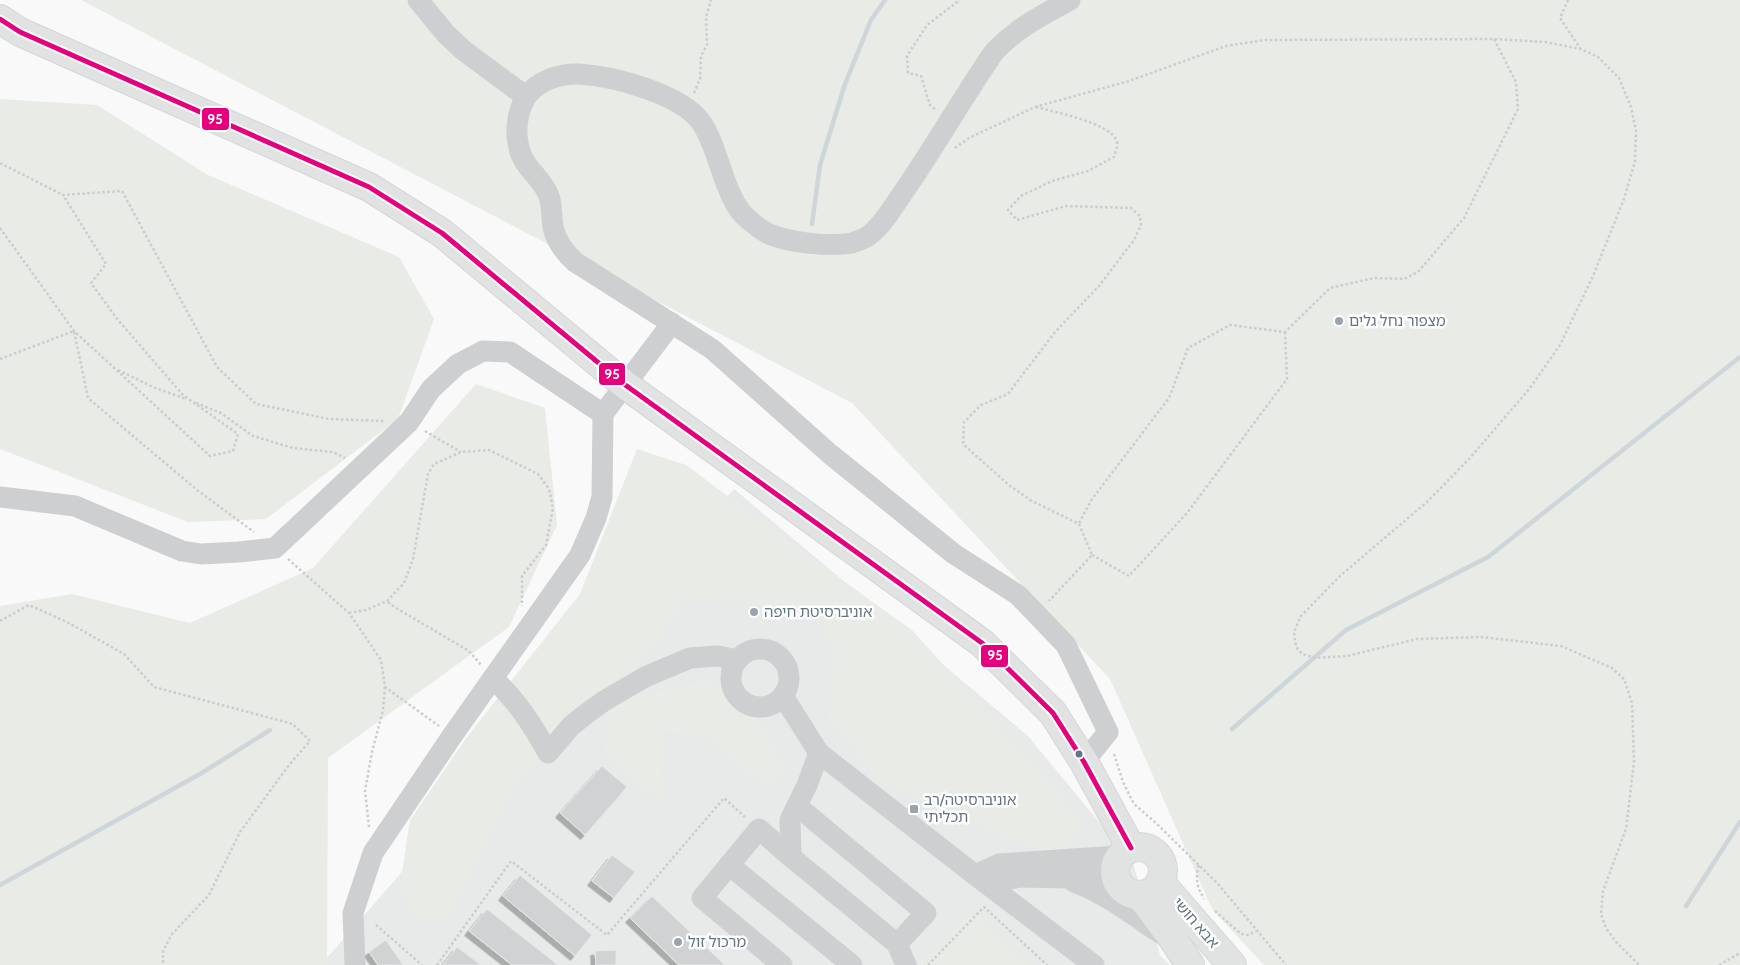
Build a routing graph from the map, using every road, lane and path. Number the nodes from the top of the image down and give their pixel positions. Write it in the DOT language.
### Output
graph roads {
  1 [pos="418,0"];
  2 [pos="711,0"];
  3 [pos="960,0"];
  4 [pos="1070,0"];
  5 [pos="1568,0"];
  6 [pos="0,19"];
  7 [pos="1494,39"];
  8 [pos="1580,49"];
  9 [pos="525,96"];
  10 [pos="1035,107"];
  11 [pos="688,108"];
  12 [pos="950,121"];
  13 [pos="950,151"];
  14 [pos="0,163"];
  15 [pos="63,195"];
  16 [pos="0,228"];
  17 [pos="672,323"];
  18 [pos="74,331"];
  19 [pos="1285,332"];
  20 [pos="0,359"];
  21 [pos="114,367"];
  22 [pos="624,384"];
  23 [pos="191,401"];
  24 [pos="603,414"];
  25 [pos="410,422"];
  26 [pos="461,452"];
  27 [pos="356,472"];
  28 [pos="0,497"];
  29 [pos="1079,524"];
  30 [pos="275,548"];
  31 [pos="1092,555"];
  32 [pos="388,601"];
  33 [pos="349,613"];
  34 [pos="1037,615"];
  35 [pos="0,621"];
  36 [pos="530,626"];
  37 [pos="737,660"];
  38 [pos="493,678"];
  39 [pos="385,687"];
  40 [pos="783,696"];
  41 [pos="1108,732"];
  42 [pos="452,736"];
  43 [pos="819,752"];
  44 [pos="1084,762"];
  45 [pos="797,806"];
  46 [pos="759,829"];
  47 [pos="938,846"];
  48 [pos="373,853"];
  49 [pos="791,856"];
  50 [pos="1122,861"];
  51 [pos="999,864"];
  52 [pos="729,865"];
  53 [pos="1199,866"];
  54 [pos="1062,878"];
  55 [pos="981,879"];
  56 [pos="1150,889"];
  57 [pos="1207,902"];
  58 [pos="1210,906"];
  59 [pos="376,925"];
  60 [pos="1256,930"];
  61 [pos="1173,939"];
  62 [pos="897,944"];
  63 [pos="1740,953"];
  64 [pos="163,965"];
  65 [pos="355,965"];
  66 [pos="422,965"];
  67 [pos="437,965"];
  68 [pos="782,965"];
  69 [pos="852,965"];
  70 [pos="906,965"];
  71 [pos="928,965"];
  72 [pos="1047,965"];
  73 [pos="1094,965"];
  74 [pos="1190,965"];
  75 [pos="1232,965"];
  76 [pos="1286,965"];
  77 [pos="1639,965"];
  78 [pos="1719,965"];
  1 -- 9 [label="street"];
  2 -- 11 [label="path"];
  3 -- 12 [label="path"];
  4 -- 12 [label="street"];
  5 -- 8 [label="path"];
  6 -- 22 [label="main road, אבא חושי"];
  7 -- 8 [label="path"];
  7 -- 10 [label="path"];
  7 -- 19 [label="path"];
  8 -- 77 [label="path"];
  9 -- 11 [label="street"];
  9 -- 17 [label="street"];
  10 -- 13 [label="path"];
  10 -- 29 [label="path"];
  11 -- 12 [label="street"];
  14 -- 15 [label="path"];
  15 -- 23 [label="path"];
  15 -- 25 [label="path"];
  16 -- 18 [label="path"];
  17 -- 22 [label="street"];
  17 -- 34 [label="street"];
  18 -- 20 [label="path"];
  18 -- 21 [label="path"];
  18 -- 30 [label="path"];
  19 -- 29 [label="path"];
  19 -- 31 [label="path"];
  21 -- 23 [label="path"];
  21 -- 23 [label="path"];
  22 -- 24 [label="street"];
  22 -- 44 [label="main road, אבא חושי"];
  23 -- 27 [label="path"];
  24 -- 25 [label="street"];
  24 -- 36 [label="street"];
  25 -- 26 [label="path"];
  25 -- 27 [label="street"];
  26 -- 32 [label="path"];
  26 -- 36 [label="path"];
  27 -- 30 [label="street"];
  28 -- 30 [label="street"];
  29 -- 31 [label="path"];
  30 -- 33 [label="path"];
  31 -- 34 [label="path"];
  32 -- 33 [label="path"];
  32 -- 38 [label="path"];
  33 -- 39 [label="path"];
  34 -- 41 [label="street"];
  35 -- 64 [label="path"];
  36 -- 38 [label="street"];
  37 -- 38 [label="street"];
  37 -- 40 [label="street"];
  37 -- 40 [label="street"];
  38 -- 42 [label="street"];
  39 -- 42 [label="path"];
  39 -- 48 [label="path"];
  40 -- 43 [label="street"];
  41 -- 44 [label="street"];
  41 -- 53 [label="path"];
  42 -- 48 [label="street"];
  43 -- 45 [label="street"];
  43 -- 47 [label="street"];
  44 -- 50 [label="main road, אבא חושי"];
  45 -- 49 [label="street"];
  45 -- 62 [label="street"];
  46 -- 49 [label="street"];
  46 -- 52 [label="street"];
  46 -- 67 [label="path"];
  47 -- 51 [label="street"];
  47 -- 55 [label="street"];
  48 -- 65 [label="street"];
  49 -- 62 [label="street"];
  50 -- 51 [label="street"];
  50 -- 54 [label="street"];
  50 -- 56 [label="main road, אבא חושי"];
  50 -- 56 [label="main road"];
  51 -- 55 [label="street"];
  52 -- 68 [label="street"];
  52 -- 69 [label="street"];
  53 -- 57 [label="path"];
  53 -- 60 [label="path"];
  54 -- 55 [label="street"];
  54 -- 61 [label="street"];
  55 -- 73 [label="street"];
  56 -- 61 [label="main road, אבא חושי"];
  56 -- 75 [label="main road, אבא חושי"];
  58 -- 60 [label="path"];
  59 -- 66 [label="path"];
  60 -- 76 [label="path"];
  61 -- 74 [label="main road, אבא חושי"];
  62 -- 70 [label="street"];
  63 -- 78 [label="path"];
  71 -- 72 [label="path"];
}
